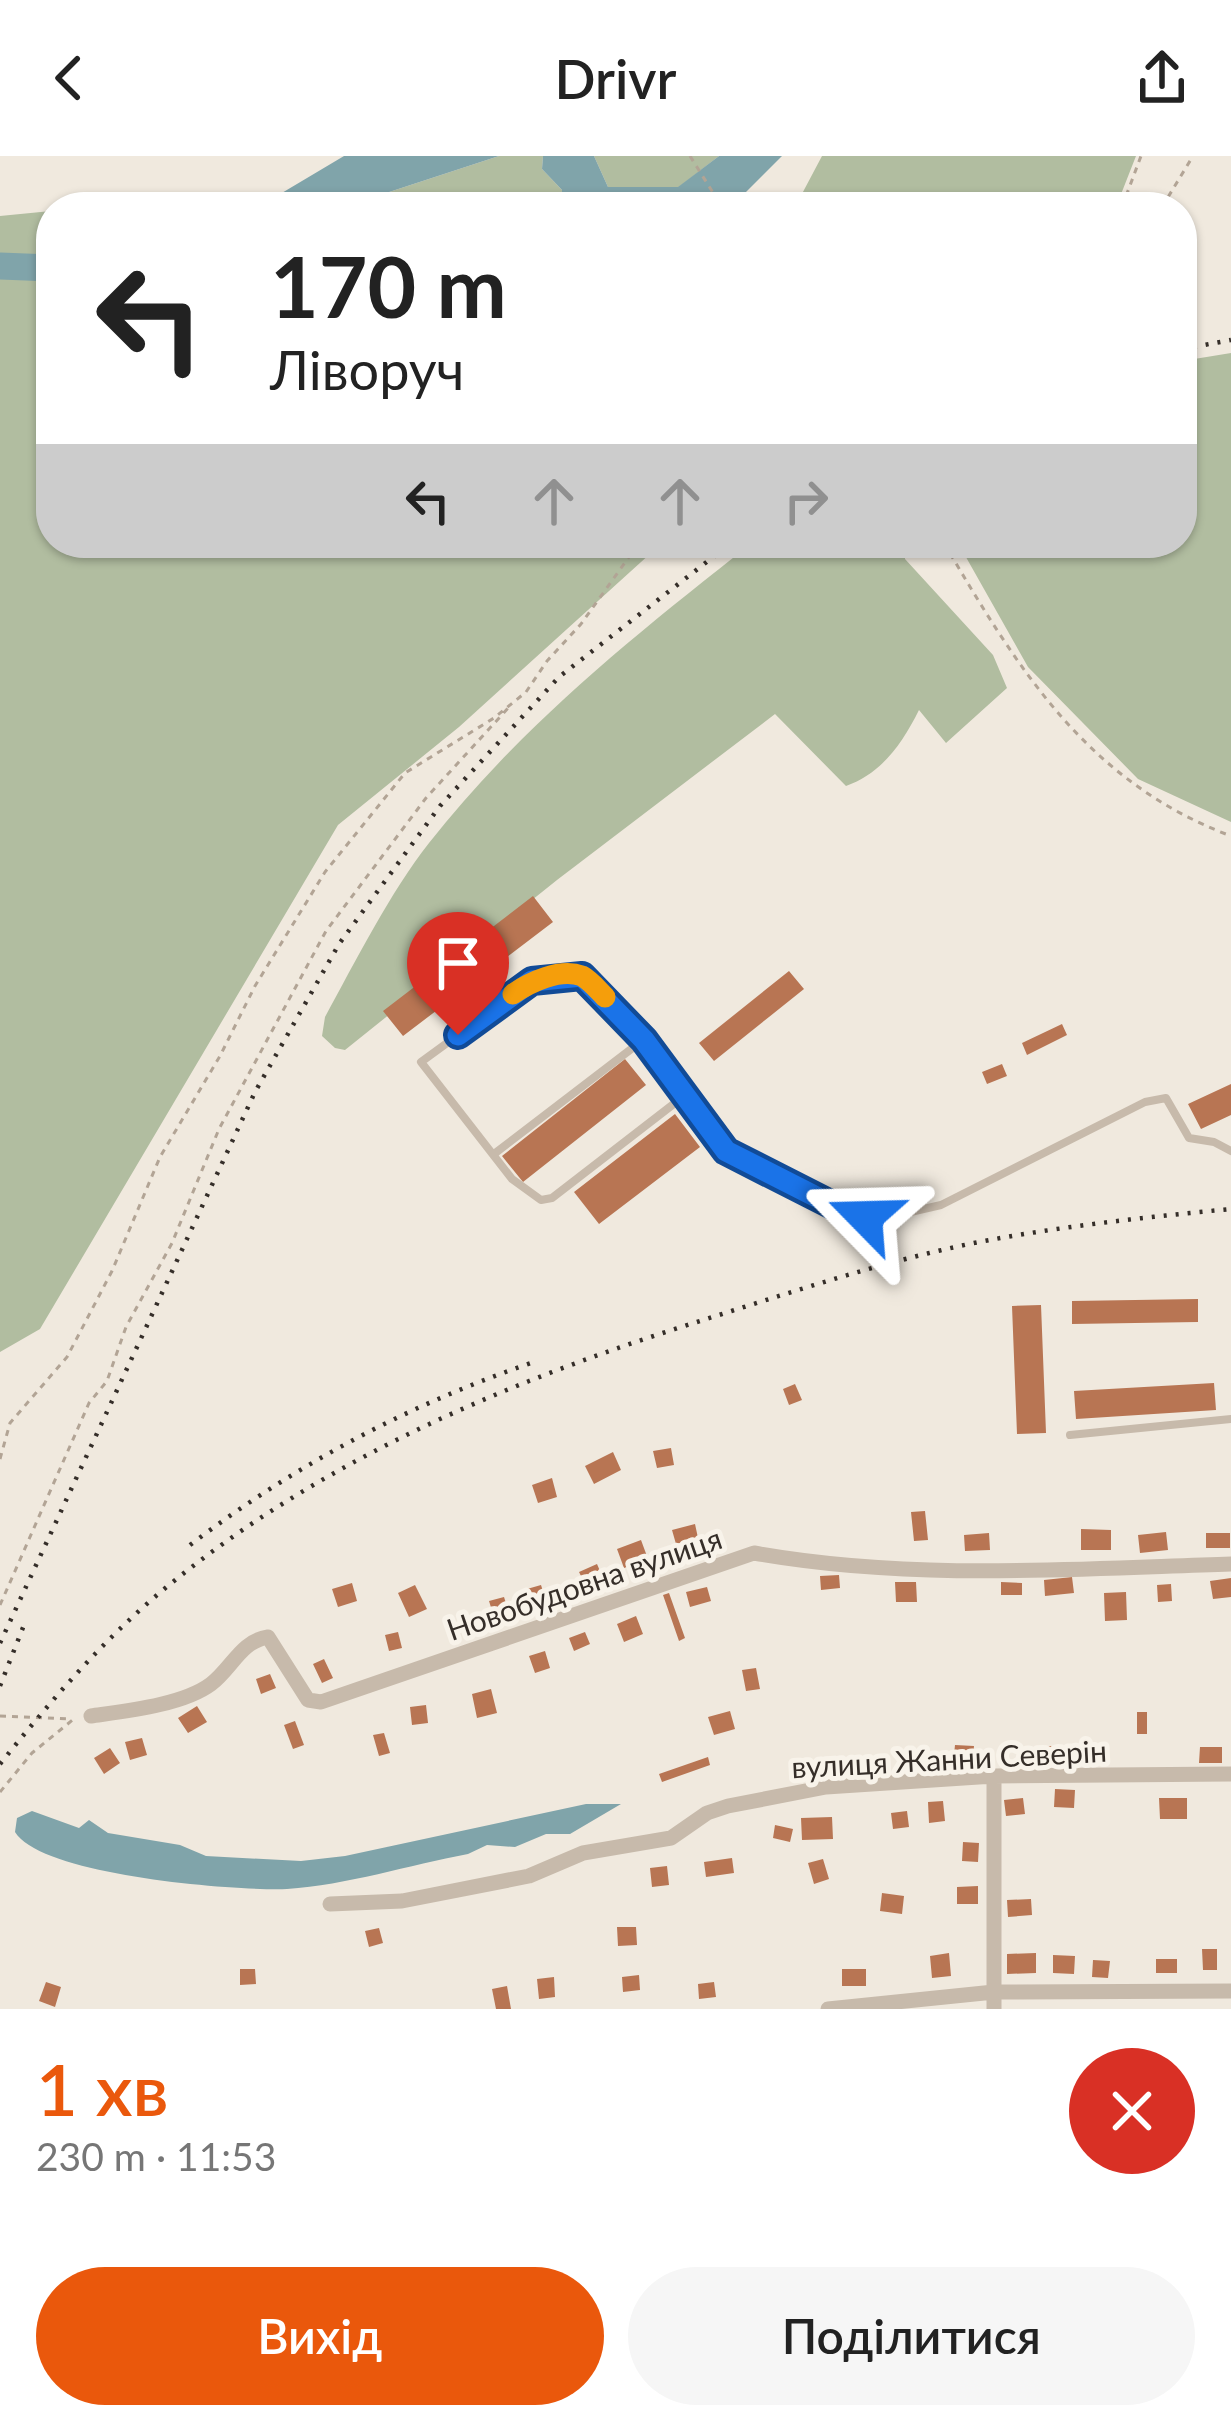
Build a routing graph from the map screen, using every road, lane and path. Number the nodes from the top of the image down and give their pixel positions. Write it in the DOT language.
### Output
graph roads {
  1 [pos="690,156"];
  2 [pos="1141,156"];
  3 [pos="1192,156"];
  4 [pos="713,192"];
  5 [pos="1128,192"];
  6 [pos="1171,192"];
  7 [pos="628,558"];
  8 [pos="953,558"];
  9 [pos="522,693"];
  10 [pos="1231,836"];
  11 [pos="644,1040"];
  12 [pos="684,1096"];
  13 [pos="1231,1151"];
  14 [pos="494,1154"];
  15 [pos="1231,1419"];
  16 [pos="1070,1436"];
  17 [pos="0,1459"];
  18 [pos="1231,1564"];
  19 [pos="0,1605"];
  20 [pos="0,1716"];
  21 [pos="91,1716"];
  22 [pos="72,1719"];
  23 [pos="1231,1774"];
  24 [pos="994,1776"];
  25 [pos="0,1792"];
  26 [pos="330,1904"];
  27 [pos="1231,1991"];
  28 [pos="994,2000"];
  29 [pos="1209,2000"];
  30 [pos="828,2009"];
  1 -- 4 [label="path"];
  2 -- 5 [label="path"];
  3 -- 6 [label="path"];
  7 -- 9 [label="path"];
  8 -- 10 [label="path"];
  9 -- 17 [label="path"];
  9 -- 19 [label="path"];
  11 -- 12 [label="lane"];
  11 -- 14 [label="lane"];
  11 -- 14 [label="lane"];
  12 -- 13 [label="lane"];
  12 -- 14 [label="lane"];
  15 -- 16 [label="lane"];
  18 -- 21 [label="street, Новобудовна вулиця"];
  20 -- 22 [label="path"];
  21 -- 22 [label="path"];
  22 -- 25 [label="path"];
  23 -- 24 [label="street, вулиця Жанни Северін"];
  24 -- 26 [label="street, вулиця Жанни Северін"];
  24 -- 28 [label="street"];
  27 -- 29 [label="street"];
  28 -- 29 [label="street"];
  28 -- 30 [label="street"];
}
